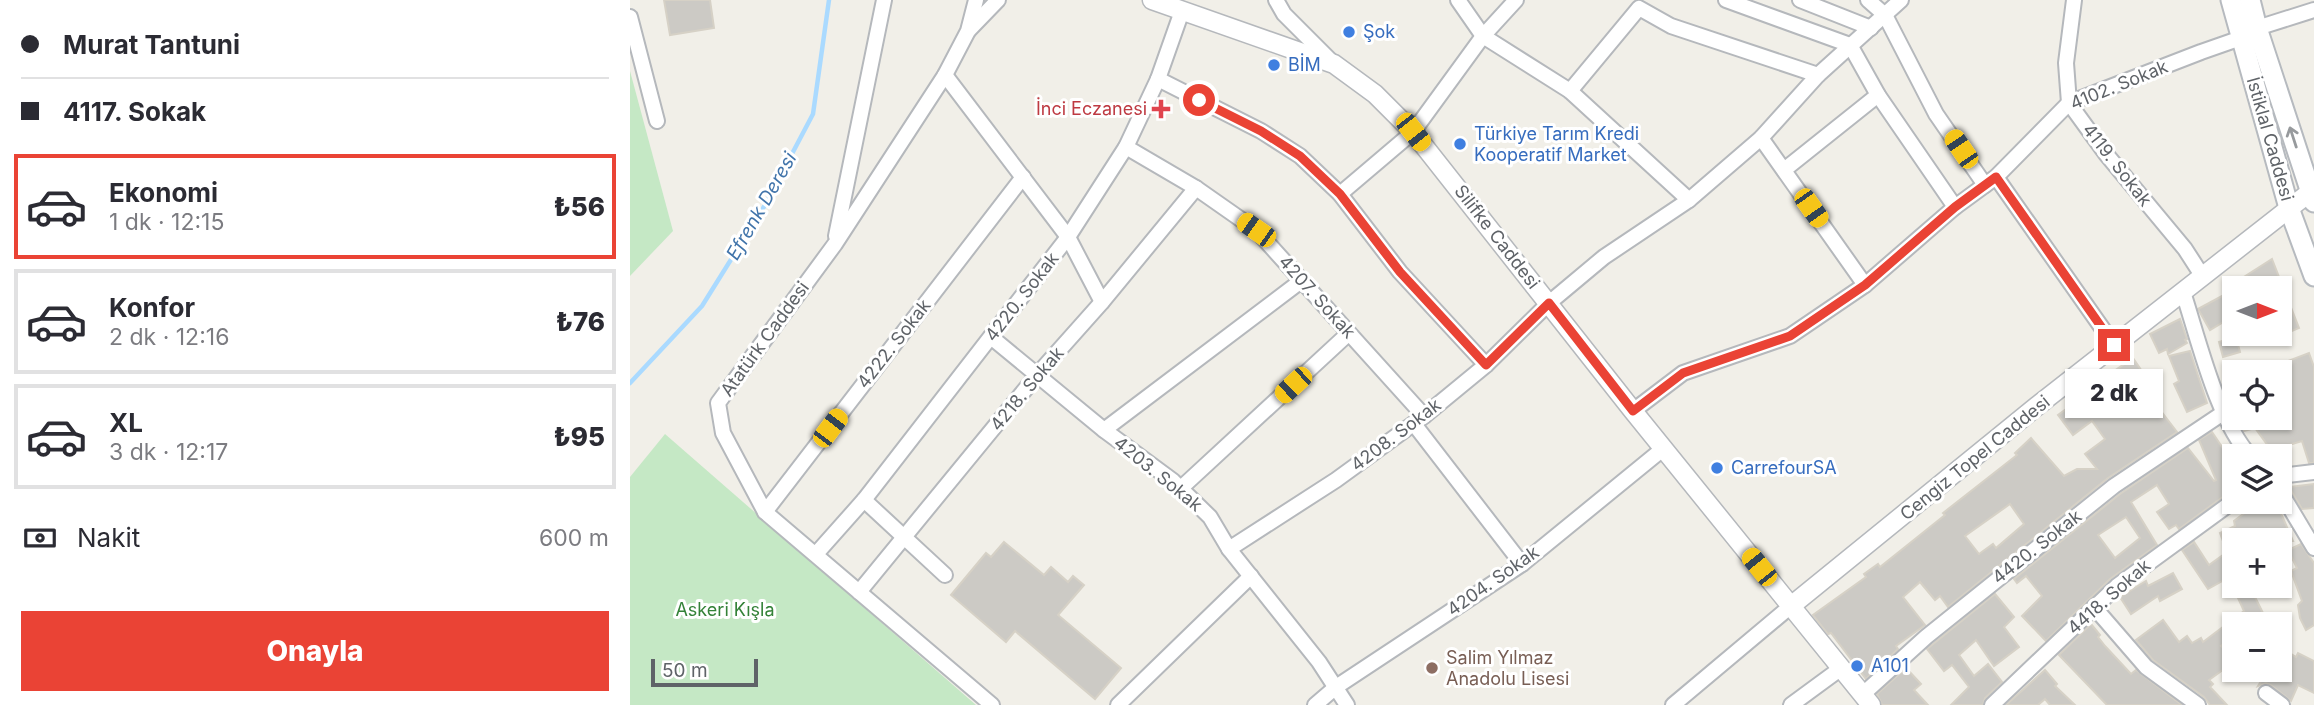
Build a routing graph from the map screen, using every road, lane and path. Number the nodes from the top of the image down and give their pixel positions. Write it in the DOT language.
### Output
graph roads {
  1 [pos="884,0"];
  2 [pos="964,0"];
  3 [pos="976,0"];
  4 [pos="998,0"];
  5 [pos="1152,0"];
  6 [pos="1276,0"];
  7 [pos="1458,0"];
  8 [pos="1516,0"];
  9 [pos="1726,0"];
  10 [pos="1800,0"];
  11 [pos="1868,0"];
  12 [pos="1901,0"];
  13 [pos="2074,0"];
  14 [pos="2231,0"];
  15 [pos="2250,0"];
  16 [pos="2314,10"];
  17 [pos="1182,11"];
  18 [pos="1885,15"];
  19 [pos="630,17"];
  20 [pos="1871,27"];
  21 [pos="968,31"];
  22 [pos="2249,33"];
  23 [pos="1483,36"];
  24 [pos="1850,45"];
  25 [pos="1334,64"];
  26 [pos="945,75"];
  27 [pos="1818,75"];
  28 [pos="1158,79"];
  29 [pos="1570,91"];
  30 [pos="1878,95"];
  31 [pos="2069,103"];
  32 [pos="657,121"];
  33 [pos="1413,132"];
  34 [pos="1761,138"];
  35 [pos="1126,147"];
  36 [pos="1784,170"];
  37 [pos="1023,177"];
  38 [pos="1990,181"];
  39 [pos="1196,188"];
  40 [pos="1340,194"];
  41 [pos="2313,194"];
  42 [pos="1689,200"];
  43 [pos="1955,207"];
  44 [pos="2289,208"];
  45 [pos="1068,237"];
  46 [pos="835,244"];
  47 [pos="2314,276"];
  48 [pos="2203,277"];
  49 [pos="1301,281"];
  50 [pos="1865,285"];
  51 [pos="2183,292"];
  52 [pos="1101,302"];
  53 [pos="1549,303"];
  54 [pos="1349,333"];
  55 [pos="991,337"];
  56 [pos="2114,345"];
  57 [pos="1486,365"];
  58 [pos="1037,375"];
  59 [pos="2222,407"];
  60 [pos="1633,411"];
  61 [pos="2222,414"];
  62 [pos="1419,420"];
  63 [pos="1104,430"];
  64 [pos="1664,448"];
  65 [pos="2314,472"];
  66 [pos="2292,475"];
  67 [pos="1180,489"];
  68 [pos="864,500"];
  69 [pos="2222,509"];
  70 [pos="2292,511"];
  71 [pos="765,512"];
  72 [pos="905,537"];
  73 [pos="2314,548"];
  74 [pos="1229,549"];
  75 [pos="816,554"];
  76 [pos="1522,564"];
  77 [pos="945,575"];
  78 [pos="1251,576"];
  79 [pos="859,592"];
  80 [pos="1791,606"];
  81 [pos="2094,607"];
  82 [pos="1840,669"];
  83 [pos="1336,687"];
  84 [pos="2266,693"];
  85 [pos="1866,700"];
  86 [pos="992,705"];
  87 [pos="1118,705"];
  88 [pos="1315,705"];
  89 [pos="1347,705"];
  90 [pos="1673,705"];
  91 [pos="1791,705"];
  92 [pos="1992,705"];
  93 [pos="2198,705"];
  94 [pos="2282,705"];
  1 -- 46 [label="street"];
  2 -- 21 [label="street"];
  3 -- 21 [label="street, Atatürk Caddesi"];
  4 -- 21 [label="street, Atatürk Caddesi"];
  5 -- 17 [label="street, Silifke Caddesi"];
  6 -- 25 [label="street"];
  7 -- 23 [label="street"];
  8 -- 23 [label="street"];
  9 -- 24 [label="street"];
  10 -- 20 [label="street"];
  11 -- 18 [label="street"];
  12 -- 18 [label="street, 4208. Sokak"];
  13 -- 31 [label="street"];
  14 -- 22 [label="main road, İstiklal Caddesi"];
  15 -- 22 [label="main road, İstiklal Caddesi"];
  16 -- 22 [label="street, 4102. Sokak"];
  17 -- 25 [label="street, Silifke Caddesi"];
  17 -- 28 [label="street, 4220. Sokak"];
  18 -- 20 [label="street, 4208. Sokak"];
  18 -- 38 [label="street"];
  19 -- 32 [label="street"];
  20 -- 24 [label="street, 4208. Sokak"];
  21 -- 26 [label="street, Atatürk Caddesi"];
  22 -- 31 [label="street, 4102. Sokak"];
  41 -- 22 [label="main road, İstiklal Caddesi, one-way"];
  22 -- 44 [label="main road, İstiklal Caddesi"];
  23 -- 29 [label="street"];
  23 -- 33 [label="street"];
  24 -- 27 [label="street, 4208. Sokak"];
  24 -- 30 [label="street"];
  25 -- 33 [label="street, Silifke Caddesi"];
  26 -- 37 [label="street"];
  26 -- 46 [label="street, Atatürk Caddesi"];
  27 -- 29 [label="street"];
  27 -- 34 [label="street, 4208. Sokak"];
  28 -- 35 [label="street, 4220. Sokak"];
  28 -- 40 [label="street"];
  29 -- 42 [label="street"];
  30 -- 36 [label="street"];
  30 -- 43 [label="street"];
  31 -- 38 [label="street, 4102. Sokak"];
  31 -- 48 [label="street, 4119. Sokak"];
  33 -- 40 [label="street"];
  33 -- 53 [label="street, Silifke Caddesi"];
  34 -- 36 [label="street"];
  34 -- 42 [label="street, 4208. Sokak"];
  35 -- 39 [label="street, 4207. Sokak"];
  35 -- 45 [label="street, 4220. Sokak"];
  36 -- 50 [label="street"];
  37 -- 45 [label="street"];
  37 -- 71 [label="street, 4222. Sokak"];
  38 -- 43 [label="street, 4102. Sokak"];
  38 -- 56 [label="street"];
  39 -- 49 [label="street, 4207. Sokak"];
  39 -- 52 [label="street, 4218. Sokak"];
  40 -- 57 [label="street"];
  41 -- 44 [label="street, Cengiz Topel Caddesi"];
  42 -- 53 [label="street, 4208. Sokak"];
  43 -- 50 [label="street, 4102. Sokak"];
  44 -- 47 [label="main road, İstiklal Caddesi"];
  44 -- 48 [label="street, Cengiz Topel Caddesi"];
  45 -- 52 [label="street"];
  45 -- 55 [label="street, 4220. Sokak"];
  46 -- 71 [label="street, Atatürk Caddesi"];
  48 -- 51 [label="street, Cengiz Topel Caddesi"];
  49 -- 54 [label="street, 4207. Sokak"];
  49 -- 63 [label="street"];
  50 -- 60 [label="street, 4102. Sokak"];
  51 -- 56 [label="street, Cengiz Topel Caddesi"];
  51 -- 59 [label="street"];
  52 -- 58 [label="street, 4218. Sokak"];
  53 -- 57 [label="street, 4208. Sokak"];
  53 -- 60 [label="street, Silifke Caddesi"];
  54 -- 62 [label="street, 4207. Sokak"];
  54 -- 67 [label="street"];
  55 -- 58 [label="street, 4203. Sokak"];
  55 -- 68 [label="street, 4220. Sokak"];
  56 -- 80 [label="street, Cengiz Topel Caddesi"];
  57 -- 62 [label="street, 4208. Sokak"];
  58 -- 63 [label="street, 4203. Sokak"];
  58 -- 72 [label="street, 4218. Sokak"];
  60 -- 64 [label="street, Silifke Caddesi"];
  61 -- 85 [label="street, 4420. Sokak"];
  62 -- 74 [label="street, 4208. Sokak"];
  62 -- 76 [label="street, 4207. Sokak"];
  63 -- 67 [label="street, 4203. Sokak"];
  64 -- 76 [label="street, 4204. Sokak"];
  64 -- 80 [label="street, Silifke Caddesi"];
  65 -- 66 [label="street"];
  67 -- 74 [label="street, 4203. Sokak"];
  68 -- 72 [label="street"];
  68 -- 75 [label="street, 4220. Sokak"];
  69 -- 81 [label="street, 4418. Sokak"];
  70 -- 73 [label="street"];
  71 -- 75 [label="street, Atatürk Caddesi"];
  72 -- 77 [label="street"];
  72 -- 79 [label="street, 4218. Sokak"];
  74 -- 78 [label="street, 4203. Sokak"];
  75 -- 79 [label="street, Atatürk Caddesi"];
  76 -- 83 [label="street, 4204. Sokak"];
  78 -- 83 [label="street, 4203. Sokak"];
  78 -- 87 [label="street"];
  79 -- 86 [label="street, Atatürk Caddesi"];
  80 -- 82 [label="street, Silifke Caddesi"];
  80 -- 90 [label="street, Cengiz Topel Caddesi"];
  81 -- 92 [label="street, 4418. Sokak"];
  81 -- 93 [label="street"];
  82 -- 85 [label="street, Silifke Caddesi"];
  82 -- 91 [label="street"];
  83 -- 88 [label="street, 4204. Sokak"];
  83 -- 89 [label="street, 4203. Sokak"];
  84 -- 94 [label="street"];
}
